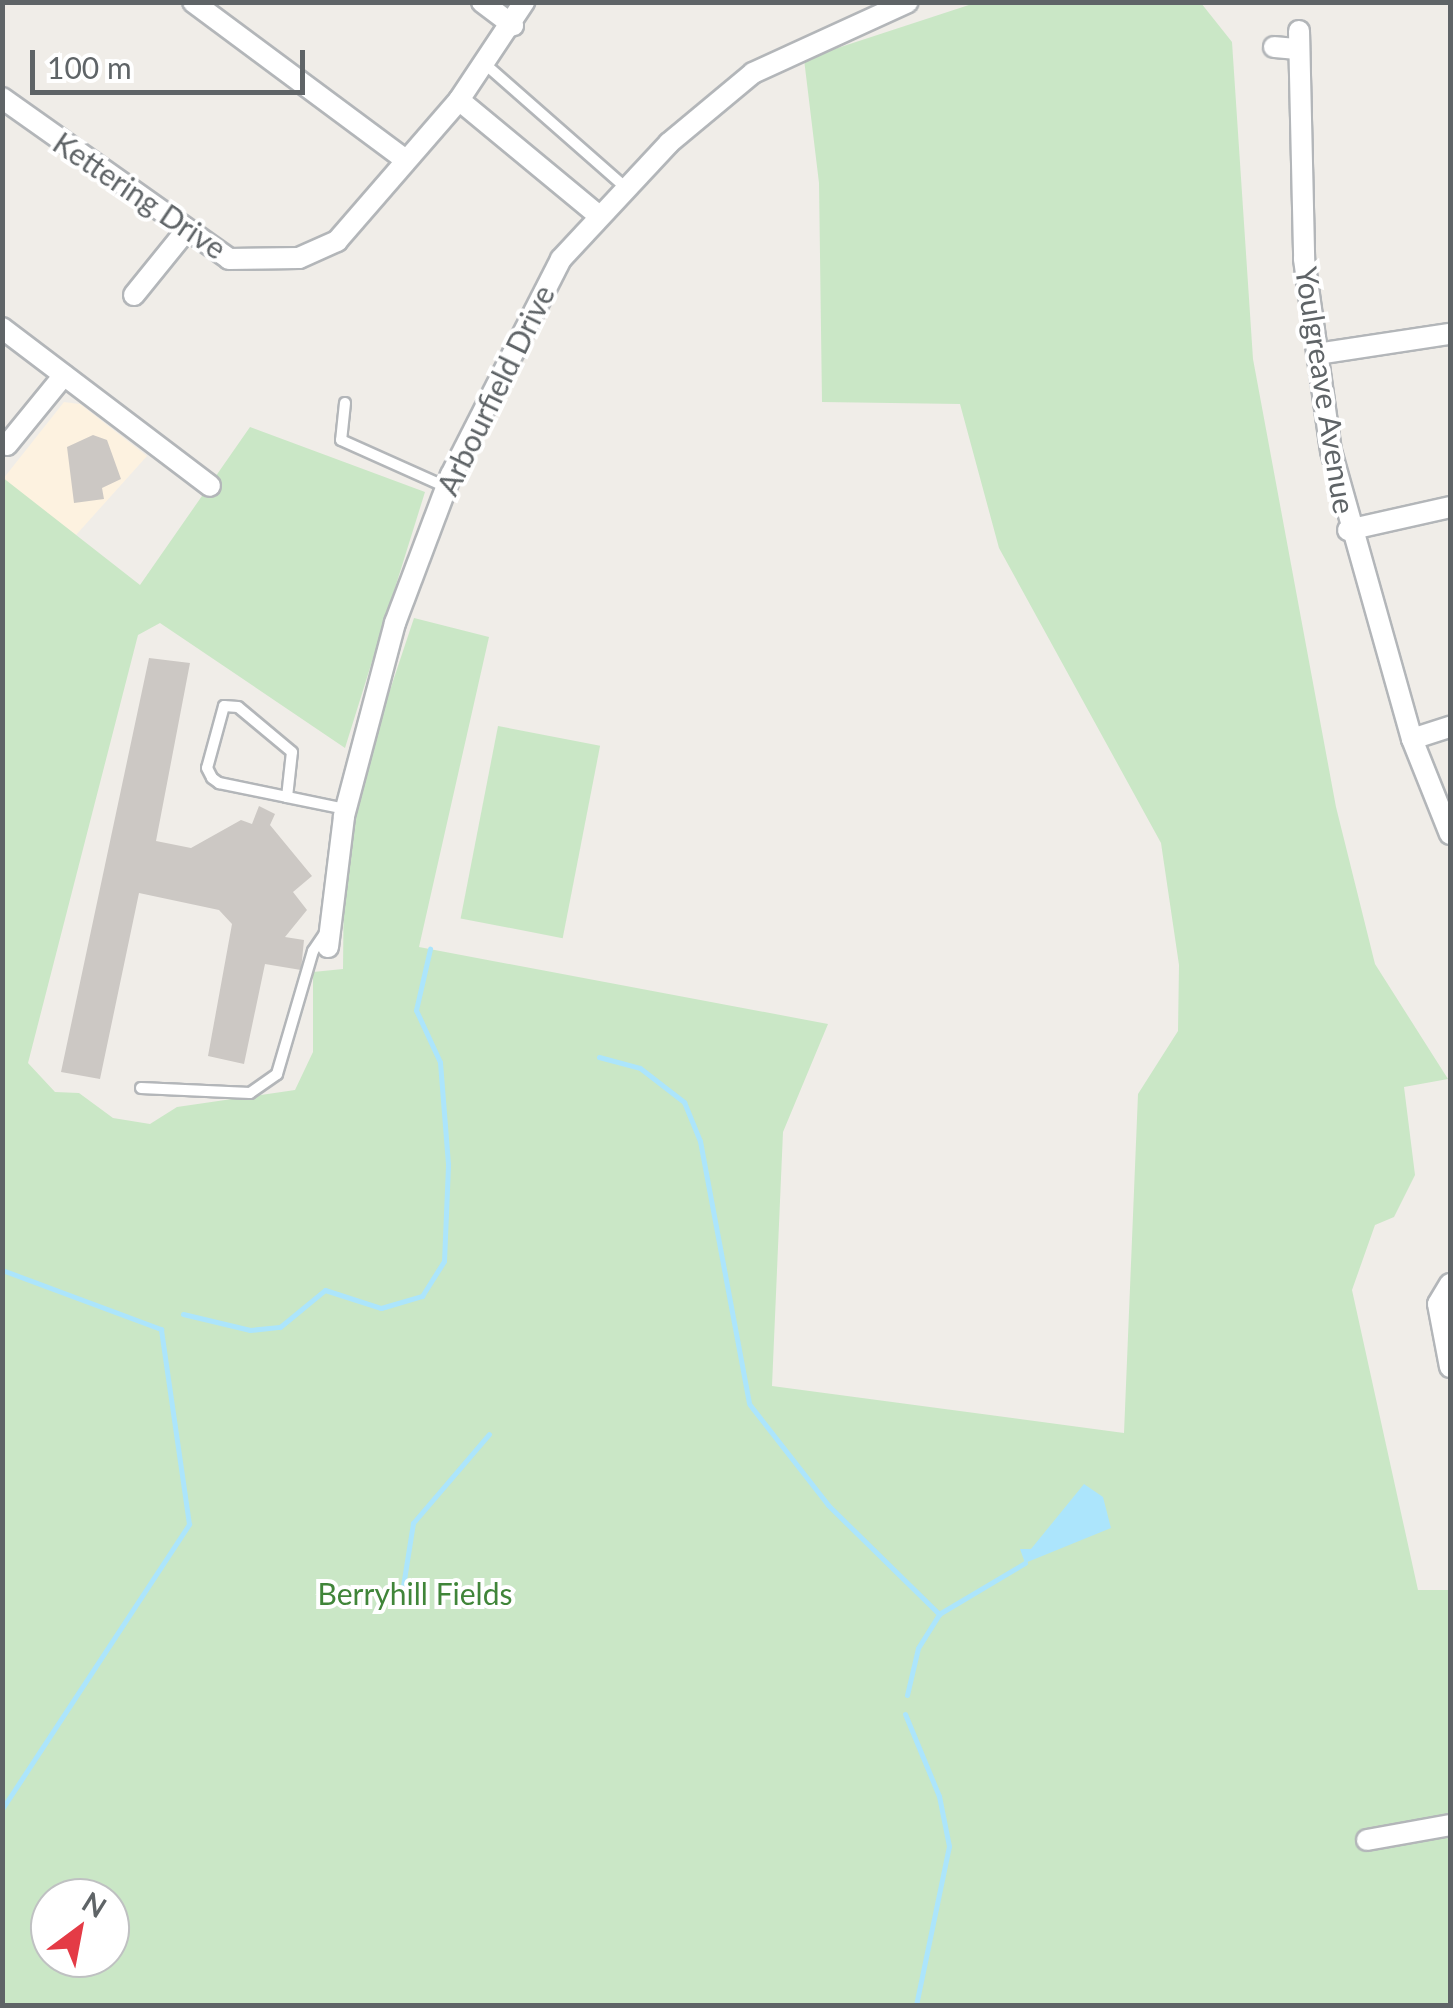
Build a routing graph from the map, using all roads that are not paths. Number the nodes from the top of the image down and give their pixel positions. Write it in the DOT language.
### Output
graph roads {
  1 [pos="482,2"];
  2 [pos="524,2"];
  3 [pos="908,2"];
  4 [pos="196,3"];
  5 [pos="512,25"];
  6 [pos="1274,47"];
  7 [pos="485,64"];
  8 [pos="2,98"];
  9 [pos="459,100"];
  10 [pos="406,160"];
  11 [pos="625,186"];
  12 [pos="597,214"];
  13 [pos="185,232"];
  14 [pos="134,295"];
  15 [pos="2,328"];
  16 [pos="1450,334"];
  17 [pos="1317,354"];
  18 [pos="64,376"];
  19 [pos="345,403"];
  20 [pos="5,447"];
  21 [pos="210,486"];
  22 [pos="446,486"];
  23 [pos="1450,508"];
  24 [pos="1348,530"];
  25 [pos="1450,727"];
  26 [pos="1412,740"];
  27 [pos="288,797"];
  28 [pos="345,809"];
  29 [pos="1450,834"];
  30 [pos="328,938"];
  31 [pos="141,1088"];
  32 [pos="1450,1284"];
  33 [pos="1450,1367"];
  34 [pos="1450,1825"];
  35 [pos="1366,1840"];
  1 -- 5 [label="street"];
  2 -- 5 [label="street, Kettering Drive"];
  3 -- 11 [label="street, Arbourfield Drive"];
  4 -- 10 [label="street"];
  5 -- 7 [label="street, Kettering Drive"];
  6 -- 17 [label="street, Youlgreave Avenue"];
  7 -- 9 [label="street, Kettering Drive"];
  7 -- 11 [label="lane"];
  8 -- 13 [label="street, Kettering Drive"];
  9 -- 10 [label="street, Kettering Drive"];
  9 -- 12 [label="street"];
  10 -- 13 [label="street, Kettering Drive"];
  11 -- 12 [label="street, Arbourfield Drive"];
  12 -- 22 [label="street, Arbourfield Drive"];
  13 -- 14 [label="street"];
  15 -- 18 [label="street"];
  16 -- 17 [label="street"];
  17 -- 24 [label="street, Youlgreave Avenue"];
  18 -- 20 [label="street"];
  18 -- 21 [label="street"];
  19 -- 22 [label="lane"];
  22 -- 28 [label="street, Arbourfield Drive"];
  23 -- 24 [label="street"];
  24 -- 26 [label="street, Youlgreave Avenue"];
  25 -- 26 [label="street"];
  26 -- 29 [label="street, Youlgreave Avenue"];
  27 -- 27 [label="lane"];
  27 -- 28 [label="lane"];
  28 -- 30 [label="street, Arbourfield Drive"];
  30 -- 31 [label="lane"];
  32 -- 33 [label="street"];
  34 -- 35 [label="street"];
}
